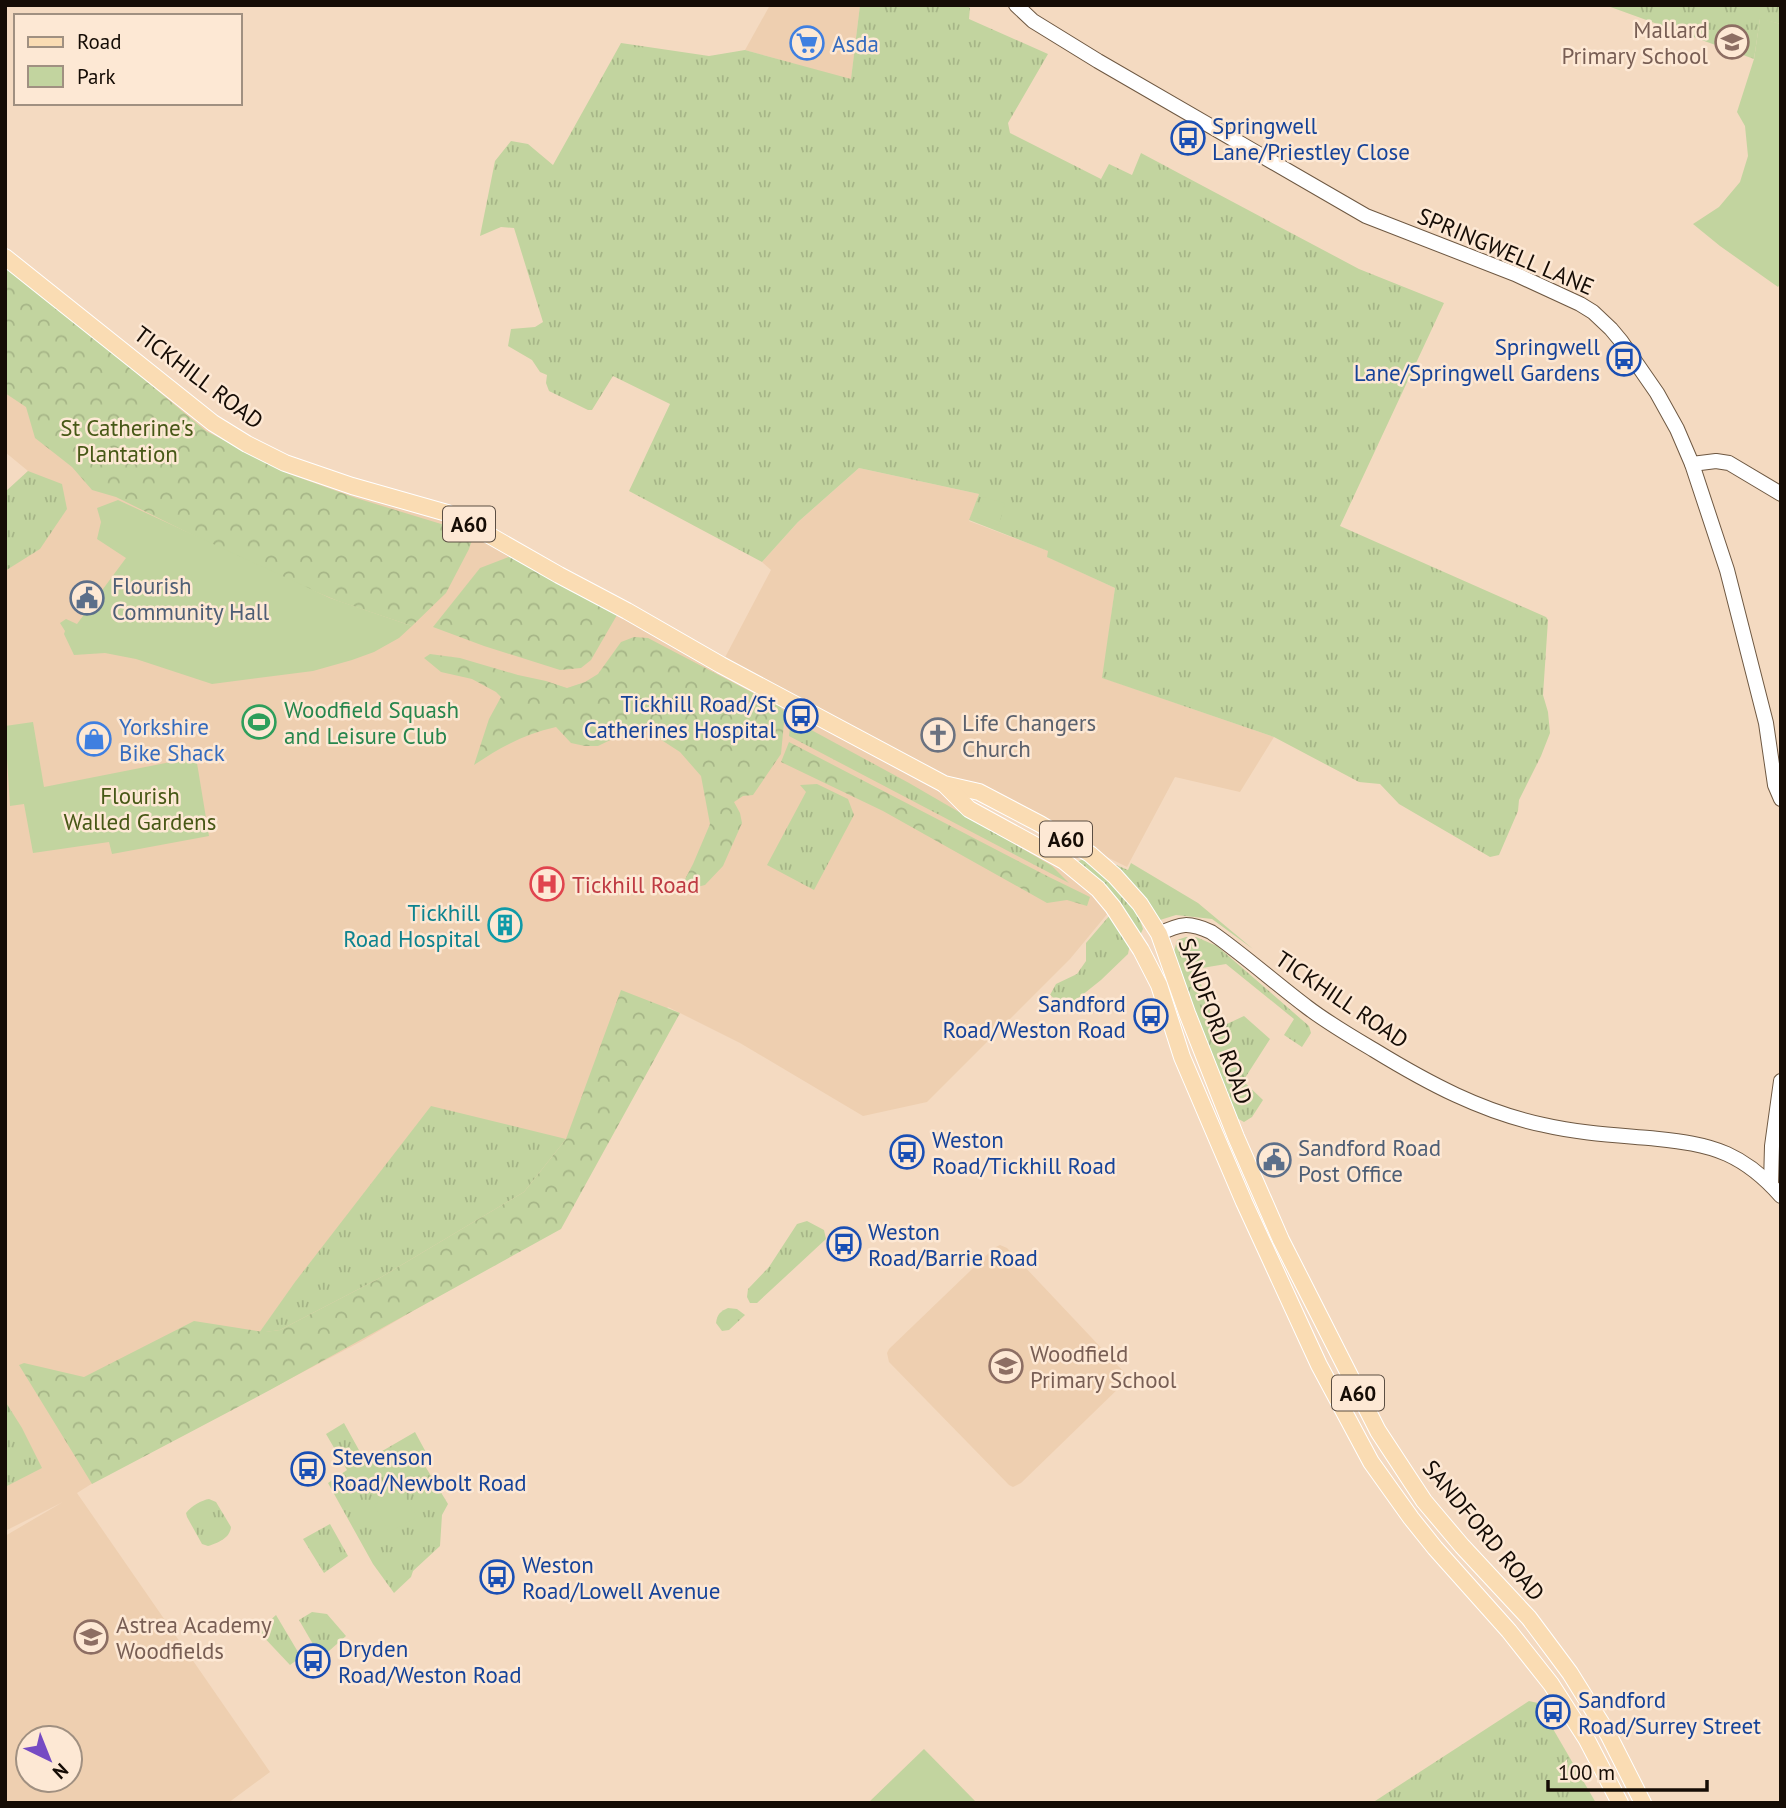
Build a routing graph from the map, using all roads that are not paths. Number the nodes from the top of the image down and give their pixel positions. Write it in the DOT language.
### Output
graph roads {
  1 [pos="1016,5"];
  2 [pos="5,257"];
  3 [pos="1692,464"];
  4 [pos="1781,494"];
  5 [pos="944,784"];
  6 [pos="1781,799"];
  7 [pos="1159,934"];
  8 [pos="1141,950"];
  9 [pos="1781,1081"];
  10 [pos="1767,1181"];
  11 [pos="1781,1196"];
  12 [pos="1338,1354"];
  13 [pos="1319,1365"];
  14 [pos="1349,1376"];
  15 [pos="1330,1386"];
  16 [pos="1398,1464"];
  17 [pos="1381,1476"];
  18 [pos="1620,1803"];
  19 [pos="1643,1803"];
  1 -- 3 [label="street, SPRINGWELL LANE"];
  2 -- 5 [label="main road, TICKHILL ROAD / A60"];
  3 -- 4 [label="street"];
  3 -- 6 [label="street, SPRINGWELL LANE"];
  5 -- 7 [label="main road, TICKHILL ROAD / A60"];
  5 -- 8 [label="main road, TICKHILL ROAD / A60"];
  7 -- 8 [label="main road, SANDFORD ROAD"];
  7 -- 10 [label="street, TICKHILL ROAD"];
  7 -- 12 [label="main road, SANDFORD ROAD / A60"];
  8 -- 13 [label="main road, SANDFORD ROAD / A60"];
  9 -- 10 [label="street"];
  10 -- 11 [label="street, TICKHILL ROAD"];
  12 -- 13 [label="main road"];
  12 -- 14 [label="main road, SANDFORD ROAD / A60"];
  13 -- 15 [label="main road, SANDFORD ROAD / A60"];
  14 -- 15 [label="main road"];
  14 -- 16 [label="main road, SANDFORD ROAD / A60"];
  15 -- 17 [label="main road, SANDFORD ROAD / A60"];
  16 -- 17 [label="main road"];
  16 -- 19 [label="main road, SANDFORD ROAD / A60"];
  17 -- 18 [label="main road, SANDFORD ROAD / A60"];
}
